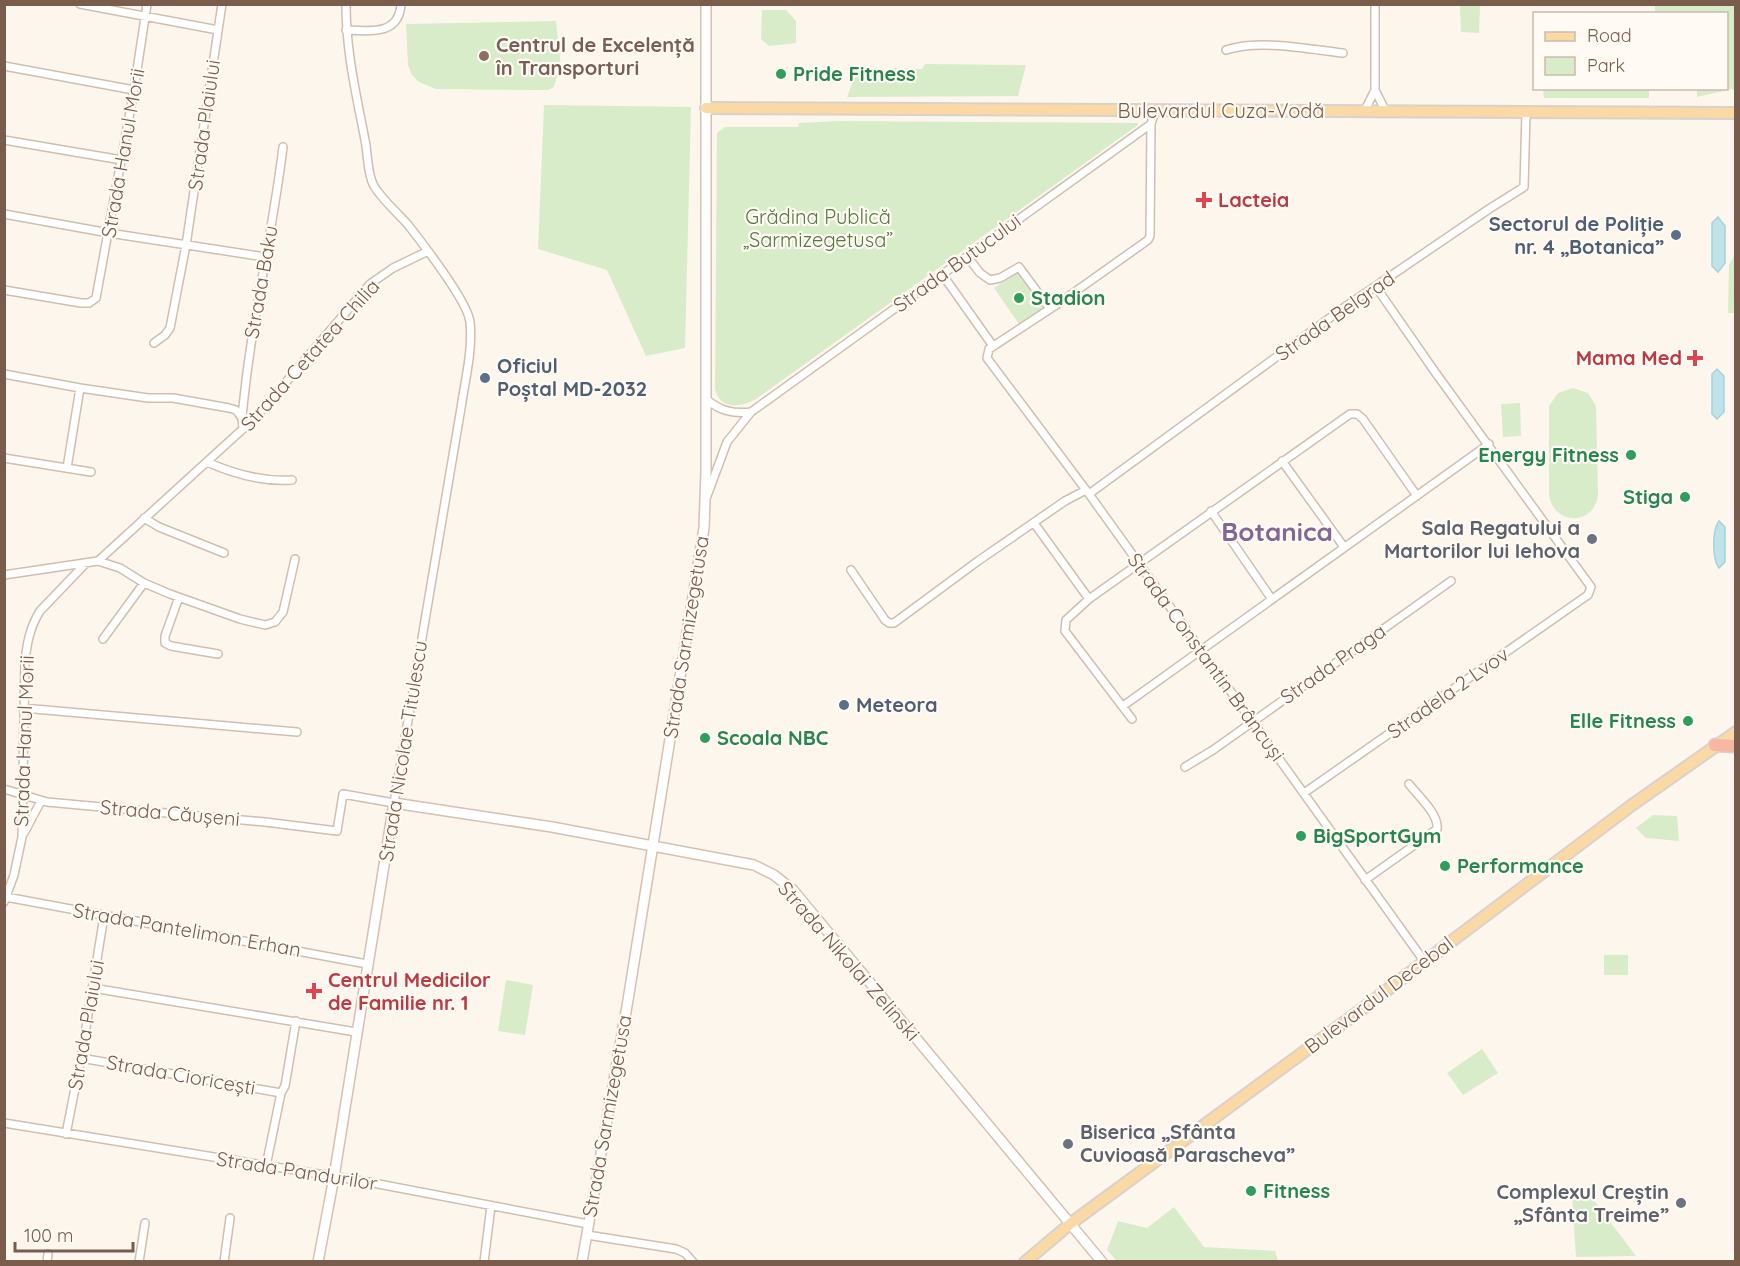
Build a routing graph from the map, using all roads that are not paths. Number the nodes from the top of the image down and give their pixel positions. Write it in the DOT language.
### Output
graph roads {
  1 [pos="80,4"];
  2 [pos="147,4"];
  3 [pos="222,4"];
  4 [pos="346,4"];
  5 [pos="401,4"];
  6 [pos="706,4"];
  7 [pos="1375,4"];
  8 [pos="145,18"];
  9 [pos="218,30"];
  10 [pos="346,30"];
  11 [pos="1226,50"];
  12 [pos="1342,53"];
  13 [pos="4,66"];
  14 [pos="134,90"];
  15 [pos="1375,90"];
  16 [pos="706,108"];
  17 [pos="1155,111"];
  18 [pos="1364,112"];
  19 [pos="1386,112"];
  20 [pos="1526,112"];
  21 [pos="1736,113"];
  22 [pos="1151,124"];
  23 [pos="4,140"];
  24 [pos="283,147"];
  25 [pos="122,160"];
  26 [pos="4,214"];
  27 [pos="109,233"];
  28 [pos="186,245"];
  29 [pos="426,252"];
  30 [pos="967,256"];
  31 [pos="265,257"];
  32 [pos="942,274"];
  33 [pos="1376,286"];
  34 [pos="4,290"];
  35 [pos="1050,309"];
  36 [pos="154,343"];
  37 [pos="993,346"];
  38 [pos="4,374"];
  39 [pos="80,388"];
  40 [pos="706,399"];
  41 [pos="751,412"];
  42 [pos="242,418"];
  43 [pos="243,429"];
  44 [pos="1489,444"];
  45 [pos="4,458"];
  46 [pos="1282,461"];
  47 [pos="207,462"];
  48 [pos="67,468"];
  49 [pos="91,472"];
  50 [pos="292,480"];
  51 [pos="1087,492"];
  52 [pos="1417,496"];
  53 [pos="706,501"];
  54 [pos="1211,511"];
  55 [pos="144,518"];
  56 [pos="1034,523"];
  57 [pos="1344,547"];
  58 [pos="224,553"];
  59 [pos="295,559"];
  60 [pos="98,561"];
  61 [pos="86,562"];
  62 [pos="1140,564"];
  63 [pos="851,570"];
  64 [pos="4,575"];
  65 [pos="1451,581"];
  66 [pos="144,583"];
  67 [pos="179,597"];
  68 [pos="1271,598"];
  69 [pos="1089,599"];
  70 [pos="103,639"];
  71 [pos="1200,650"];
  72 [pos="218,654"];
  73 [pos="1123,705"];
  74 [pos="23,708"];
  75 [pos="1132,719"];
  76 [pos="1736,721"];
  77 [pos="1252,722"];
  78 [pos="297,732"];
  79 [pos="1736,732"];
  80 [pos="1715,745"];
  81 [pos="1736,746"];
  82 [pos="1185,767"];
  83 [pos="1409,784"];
  84 [pos="4,789"];
  85 [pos="1305,793"];
  86 [pos="22,795"];
  87 [pos="41,801"];
  88 [pos="394,803"];
  89 [pos="22,837"];
  90 [pos="652,847"];
  91 [pos="1365,880"];
  92 [pos="5,900"];
  93 [pos="104,916"];
  94 [pos="1424,961"];
  95 [pos="367,964"];
  96 [pos="93,988"];
  97 [pos="296,1022"];
  98 [pos="356,1032"];
  99 [pos="81,1058"];
  100 [pos="281,1093"];
  101 [pos="4,1123"];
  102 [pos="66,1134"];
  103 [pos="266,1166"];
  104 [pos="334,1177"];
  105 [pos="491,1206"];
  106 [pos="230,1218"];
  107 [pos="145,1223"];
  108 [pos="588,1224"];
  109 [pos="1070,1224"];
  110 [pos="586,1234"];
  111 [pos="139,1262"];
  112 [pos="224,1262"];
  113 [pos="318,1262"];
  114 [pos="484,1262"];
  115 [pos="582,1262"];
  116 [pos="693,1262"];
  117 [pos="1025,1262"];
  118 [pos="1102,1262"];
  1 -- 8 [label="street"];
  2 -- 8 [label="street, Strada Hanul Morii"];
  3 -- 9 [label="street, Strada Plaiului"];
  4 -- 10 [label="street"];
  5 -- 10 [label="street"];
  6 -- 16 [label="street, Strada Sarmizegetusa"];
  7 -- 15 [label="street"];
  8 -- 9 [label="street"];
  8 -- 14 [label="street, Strada Hanul Morii"];
  9 -- 28 [label="street, Strada Plaiului"];
  10 -- 29 [label="street"];
  11 -- 12 [label="street"];
  13 -- 14 [label="street"];
  14 -- 25 [label="street, Strada Hanul Morii"];
  15 -- 18 [label="street"];
  15 -- 19 [label="street"];
  16 -- 17 [label="main road, Bulevardul Cuza-Vodă"];
  16 -- 40 [label="street, Strada Sarmizegetusa"];
  17 -- 18 [label="main road, Bulevardul Cuza-Vodă"];
  17 -- 22 [label="street"];
  18 -- 19 [label="main road, Bulevardul Cuza-Vodă"];
  19 -- 20 [label="main road, Bulevardul Cuza-Vodă"];
  20 -- 21 [label="main road, Bulevardul Cuza-Vodă"];
  20 -- 33 [label="street, Strada Belgrad"];
  22 -- 30 [label="street, Strada Butucului"];
  22 -- 35 [label="street"];
  23 -- 25 [label="street"];
  24 -- 31 [label="street, Strada Baku"];
  25 -- 27 [label="street, Strada Hanul Morii"];
  26 -- 27 [label="street"];
  27 -- 28 [label="street"];
  27 -- 34 [label="street, Strada Hanul Morii"];
  28 -- 31 [label="street"];
  28 -- 36 [label="street, Strada Plaiului"];
  29 -- 43 [label="street, Strada Cetatea Chilia"];
  29 -- 88 [label="street, Strada Nicolae Titulescu"];
  30 -- 32 [label="street, Strada Butucului"];
  30 -- 35 [label="street"];
  31 -- 42 [label="street, Strada Baku"];
  32 -- 37 [label="street"];
  32 -- 41 [label="street, Strada Butucului"];
  33 -- 44 [label="street"];
  33 -- 51 [label="street, Strada Belgrad"];
  35 -- 37 [label="street"];
  37 -- 51 [label="street, Strada Constantin Brâncuși"];
  38 -- 39 [label="street"];
  39 -- 42 [label="street"];
  39 -- 48 [label="street"];
  40 -- 41 [label="street"];
  40 -- 53 [label="street, Strada Sarmizegetusa"];
  41 -- 53 [label="street, Strada Butucului"];
  42 -- 43 [label="street, Strada Baku"];
  43 -- 47 [label="street, Strada Cetatea Chilia"];
  44 -- 52 [label="street"];
  44 -- 85 [label="street, Stradela 2 Lvov"];
  45 -- 48 [label="street"];
  46 -- 52 [label="street"];
  46 -- 54 [label="street"];
  46 -- 57 [label="street"];
  47 -- 50 [label="street"];
  47 -- 55 [label="street, Strada Cetatea Chilia"];
  48 -- 49 [label="street"];
  51 -- 56 [label="street, Strada Belgrad"];
  51 -- 62 [label="street, Strada Constantin Brâncuși"];
  52 -- 57 [label="street"];
  53 -- 90 [label="street, Strada Sarmizegetusa"];
  54 -- 62 [label="street"];
  54 -- 68 [label="street"];
  55 -- 58 [label="street"];
  55 -- 60 [label="street, Strada Cetatea Chilia"];
  56 -- 63 [label="street, Strada Belgrad"];
  56 -- 69 [label="street"];
  57 -- 68 [label="street"];
  59 -- 67 [label="street"];
  60 -- 61 [label="street"];
  60 -- 66 [label="street"];
  61 -- 64 [label="street"];
  61 -- 74 [label="street, Strada Hanul Morii"];
  62 -- 69 [label="street"];
  62 -- 71 [label="street, Strada Constantin Brâncuși"];
  65 -- 77 [label="street, Strada Praga"];
  66 -- 67 [label="street"];
  66 -- 70 [label="street"];
  67 -- 72 [label="street"];
  68 -- 71 [label="street"];
  69 -- 73 [label="street"];
  71 -- 73 [label="street"];
  71 -- 77 [label="street, Strada Constantin Brâncuși"];
  73 -- 75 [label="street"];
  74 -- 78 [label="street"];
  74 -- 86 [label="street, Strada Hanul Morii"];
  76 -- 80 [label="main road"];
  77 -- 82 [label="street, Strada Praga"];
  77 -- 85 [label="street, Strada Constantin Brâncuși"];
  79 -- 80 [label="main road, Bulevardul Decebal"];
  80 -- 81 [label="highway"];
  80 -- 94 [label="main road, Bulevardul Decebal"];
  83 -- 91 [label="street"];
  84 -- 86 [label="street, Strada Căușeni"];
  85 -- 91 [label="street, Strada Constantin Brâncuși"];
  86 -- 87 [label="street, Strada Căușeni"];
  86 -- 89 [label="street, Strada Hanul Morii"];
  87 -- 88 [label="street, Strada Căușeni"];
  87 -- 89 [label="street"];
  88 -- 90 [label="street, Strada Nikolai Zelinski"];
  88 -- 95 [label="street, Strada Nicolae Titulescu"];
  89 -- 92 [label="street, Strada Hanul Morii"];
  90 -- 108 [label="street, Strada Sarmizegetusa"];
  90 -- 109 [label="street, Strada Nikolai Zelinski"];
  91 -- 94 [label="street, Strada Constantin Brâncuși"];
  92 -- 93 [label="street, Strada Pantelimon Erhan"];
  93 -- 95 [label="street, Strada Pantelimon Erhan"];
  93 -- 96 [label="street, Strada Plaiului"];
  94 -- 109 [label="main road, Bulevardul Decebal"];
  95 -- 98 [label="street, Strada Nicolae Titulescu"];
  96 -- 97 [label="street"];
  96 -- 99 [label="street, Strada Plaiului"];
  97 -- 98 [label="street"];
  97 -- 100 [label="street"];
  98 -- 104 [label="street, Strada Nicolae Titulescu"];
  99 -- 100 [label="street, Strada Cioricești"];
  99 -- 102 [label="street, Strada Plaiului"];
  100 -- 103 [label="street"];
  101 -- 102 [label="street, Strada Pandurilor"];
  102 -- 103 [label="street, Strada Pandurilor"];
  103 -- 104 [label="street, Strada Pandurilor"];
  104 -- 105 [label="street, Strada Pandurilor"];
  104 -- 113 [label="street, Strada Nicolae Titulescu"];
  105 -- 108 [label="street, Strada Pandurilor"];
  105 -- 114 [label="street"];
  106 -- 112 [label="street"];
  107 -- 111 [label="street"];
  108 -- 110 [label="street, Strada Sarmizegetusa"];
  109 -- 117 [label="main road, Bulevardul Decebal"];
  109 -- 118 [label="street, Strada Nikolai Zelinski"];
  110 -- 115 [label="street, Strada Sarmizegetusa"];
  110 -- 116 [label="street"];
}
